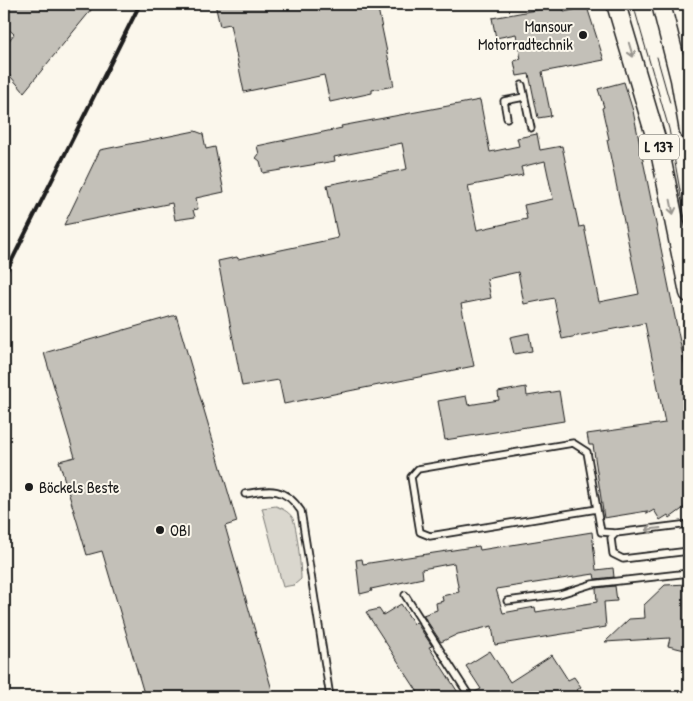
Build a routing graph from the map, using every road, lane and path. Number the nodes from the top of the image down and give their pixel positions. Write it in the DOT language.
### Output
graph roads {
  1 [pos="616,4"];
  2 [pos="661,4"];
  3 [pos="522,85"];
  4 [pos="524,97"];
  5 [pos="508,118"];
  6 [pos="531,128"];
  7 [pos="689,131"];
  8 [pos="689,293"];
  9 [pos="245,494"];
  10 [pos="598,510"];
  11 [pos="689,524"];
  12 [pos="616,533"];
  13 [pos="689,551"];
  14 [pos="689,573"];
  15 [pos="405,595"];
  16 [pos="507,601"];
  17 [pos="330,697"];
  18 [pos="470,697"];
  1 -- 8 [label="main road, L 137, one-way"];
  2 -- 7 [label="main road, L 137"];
  3 -- 4 [label="lane"];
  4 -- 5 [label="lane"];
  4 -- 6 [label="lane"];
  9 -- 17 [label="lane"];
  10 -- 10 [label="lane"];
  10 -- 12 [label="lane"];
  11 -- 12 [label="lane, one-way"];
  12 -- 13 [label="lane"];
  14 -- 16 [label="lane"];
  15 -- 18 [label="lane"];
}
